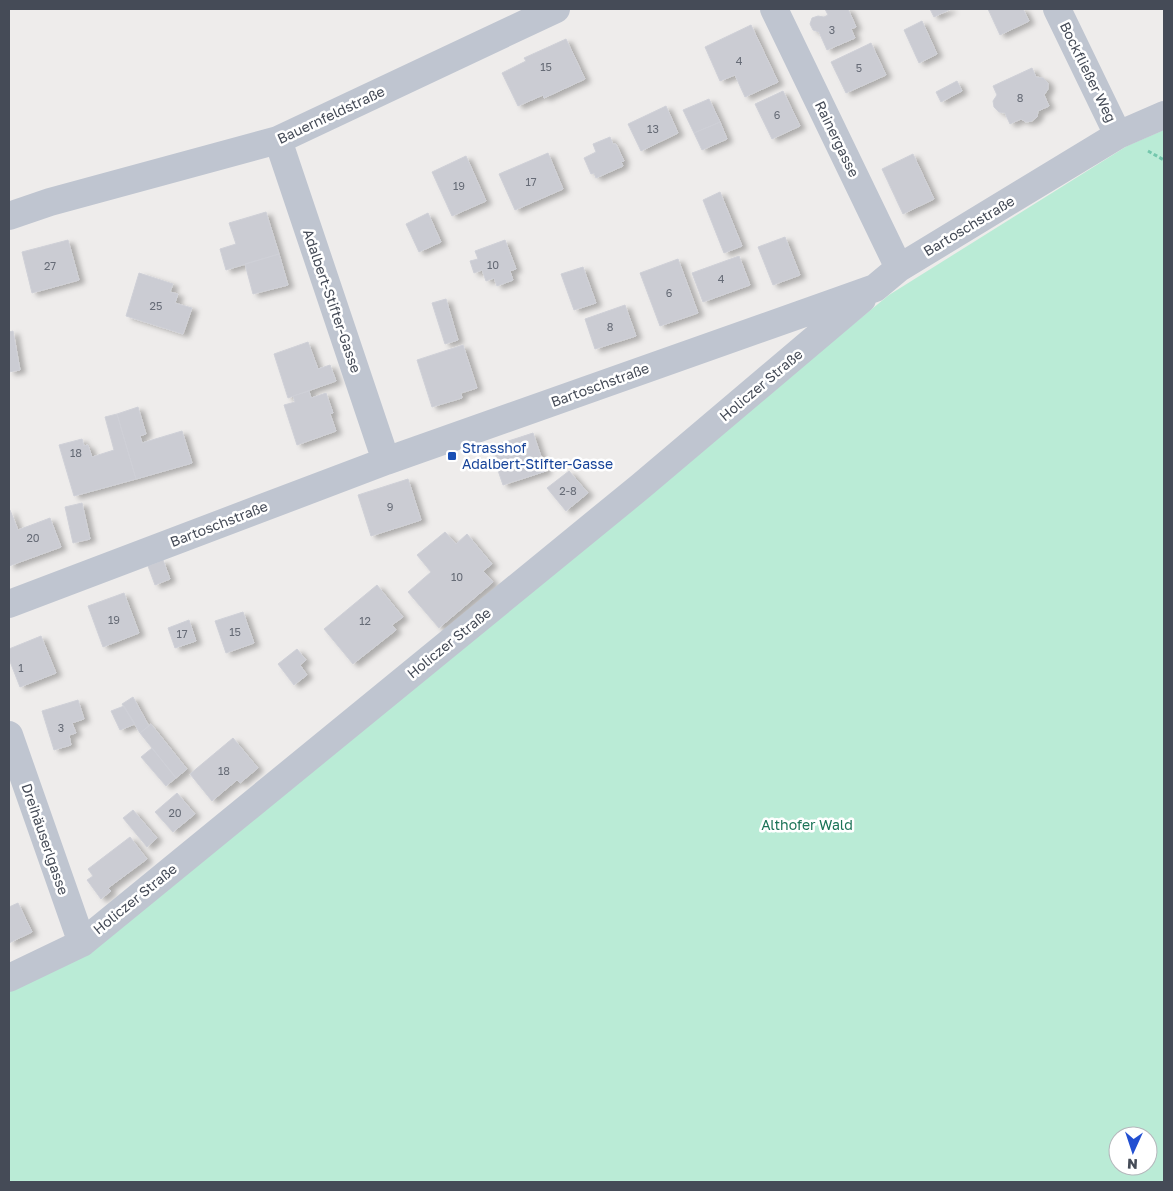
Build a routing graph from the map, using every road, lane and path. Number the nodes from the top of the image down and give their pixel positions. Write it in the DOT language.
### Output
graph roads {
  1 [pos="556,9"];
  2 [pos="774,9"];
  3 [pos="1057,9"];
  4 [pos="1164,114"];
  5 [pos="1118,135"];
  6 [pos="278,140"];
  7 [pos="9,216"];
  8 [pos="899,268"];
  9 [pos="875,288"];
  10 [pos="386,461"];
  11 [pos="9,604"];
  12 [pos="9,735"];
  13 [pos="82,943"];
  14 [pos="9,978"];
  1 -- 6 [label="street, Bauernfeldstraße"];
  2 -- 8 [label="street, Rainergasse"];
  3 -- 5 [label="street, Bockfließer Weg"];
  4 -- 5 [label="street, Bartoschstraße"];
  5 -- 8 [label="street, Bartoschstraße"];
  6 -- 7 [label="street, Bauernfeldstraße"];
  6 -- 10 [label="street, Adalbert-Stifter-Gasse"];
  8 -- 9 [label="street, Bartoschstraße"];
  9 -- 10 [label="street, Bartoschstraße"];
  9 -- 13 [label="street, Holiczer Straße"];
  10 -- 11 [label="street, Bartoschstraße"];
  12 -- 13 [label="street, Dreihäuserlgasse"];
  13 -- 14 [label="street, Holiczer Straße"];
}
